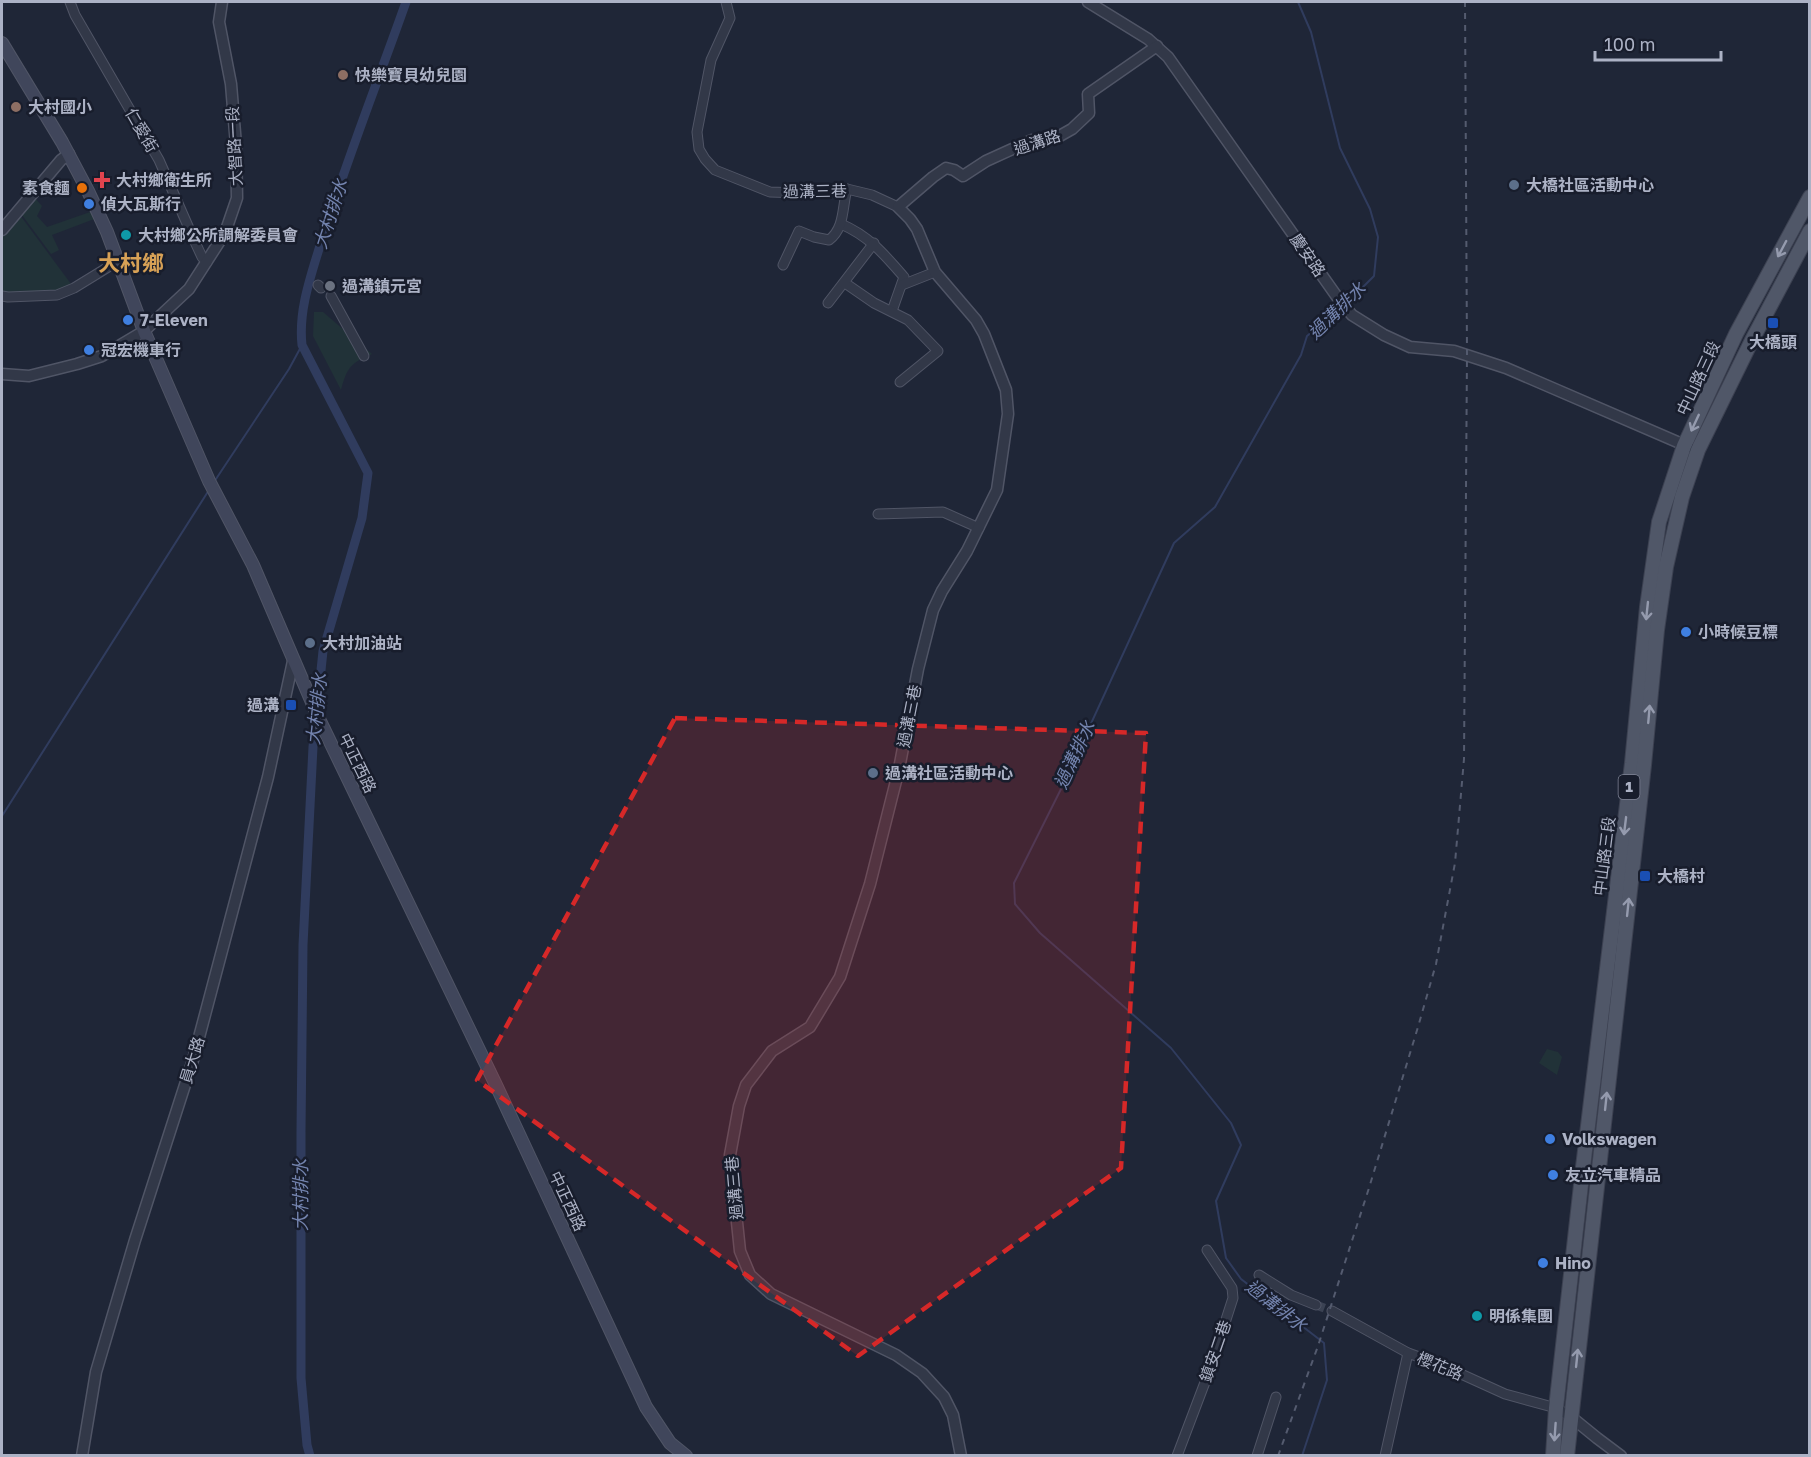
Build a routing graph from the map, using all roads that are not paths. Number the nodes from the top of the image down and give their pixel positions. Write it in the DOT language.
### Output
graph roads {
  1 [pos="70,2"];
  2 [pos="222,2"];
  3 [pos="726,2"];
  4 [pos="1088,2"];
  5 [pos="2,43"];
  6 [pos="1157,46"];
  7 [pos="69,154"];
  8 [pos="847,189"];
  9 [pos="1809,197"];
  10 [pos="898,207"];
  11 [pos="841,224"];
  12 [pos="2,230"];
  13 [pos="1809,231"];
  14 [pos="874,243"];
  15 [pos="118,261"];
  16 [pos="207,262"];
  17 [pos="783,265"];
  18 [pos="935,272"];
  19 [pos="845,283"];
  20 [pos="902,285"];
  21 [pos="2,296"];
  22 [pos="331,297"];
  23 [pos="828,303"];
  24 [pos="892,311"];
  25 [pos="144,331"];
  26 [pos="364,356"];
  27 [pos="2,374"];
  28 [pos="900,382"];
  29 [pos="1684,446"];
  30 [pos="1698,450"];
  31 [pos="878,514"];
  32 [pos="979,528"];
  33 [pos="293,661"];
  34 [pos="1208,1250"];
  35 [pos="1259,1275"];
  36 [pos="1316,1305"];
  37 [pos="1332,1311"];
  38 [pos="1408,1353"];
  39 [pos="1276,1397"];
  40 [pos="1556,1408"];
  41 [pos="1570,1416"];
  42 [pos="82,1455"];
  43 [pos="686,1455"];
  44 [pos="961,1455"];
  45 [pos="1177,1455"];
  46 [pos="1257,1455"];
  47 [pos="1385,1455"];
  48 [pos="1553,1455"];
  49 [pos="1567,1455"];
  50 [pos="1621,1455"];
  1 -- 16 [label="street, 仁愛街"];
  2 -- 16 [label="street, 大智路一段"];
  3 -- 8 [label="street, 過溝三巷"];
  4 -- 6 [label="street, 慶安路"];
  5 -- 7 [label="main road, 中正西路"];
  6 -- 10 [label="street, 過溝路"];
  6 -- 29 [label="street, 慶安路"];
  7 -- 12 [label="street"];
  7 -- 15 [label="main road, 中正西路"];
  8 -- 10 [label="street, 過溝三巷"];
  8 -- 11 [label="street"];
  9 -- 29 [label="main road, 中山路三段 / 1, one-way"];
  10 -- 18 [label="street, 過溝三巷"];
  11 -- 14 [label="street"];
  11 -- 17 [label="street"];
  13 -- 30 [label="main road, 中山路三段 / 1"];
  14 -- 19 [label="street"];
  14 -- 20 [label="street"];
  15 -- 21 [label="street"];
  15 -- 25 [label="main road, 中正西路"];
  16 -- 25 [label="street, 大智路一段"];
  18 -- 20 [label="street"];
  18 -- 32 [label="street, 過溝三巷"];
  19 -- 23 [label="street"];
  19 -- 24 [label="street"];
  20 -- 24 [label="street"];
  22 -- 26 [label="street"];
  24 -- 28 [label="street"];
  25 -- 27 [label="street, 大智路一段"];
  25 -- 33 [label="main road, 中正西路"];
  29 -- 30 [label="street, 慶安路"];
  29 -- 40 [label="main road, 中山路三段 / 1, one-way"];
  41 -- 30 [label="main road, 中山路三段 / 1, one-way"];
  31 -- 32 [label="street"];
  32 -- 44 [label="street, 過溝三巷"];
  33 -- 42 [label="street, 員大路"];
  33 -- 43 [label="main road, 中正西路"];
  34 -- 45 [label="street, 鎮安二巷"];
  35 -- 36 [label="street"];
  37 -- 38 [label="street"];
  38 -- 40 [label="street, 櫻花路"];
  38 -- 47 [label="street, 櫻花路"];
  39 -- 46 [label="street"];
  40 -- 41 [label="street, 櫻花路"];
  40 -- 48 [label="main road, 1, one-way"];
  41 -- 49 [label="main road, 1"];
  41 -- 50 [label="street"];
}
